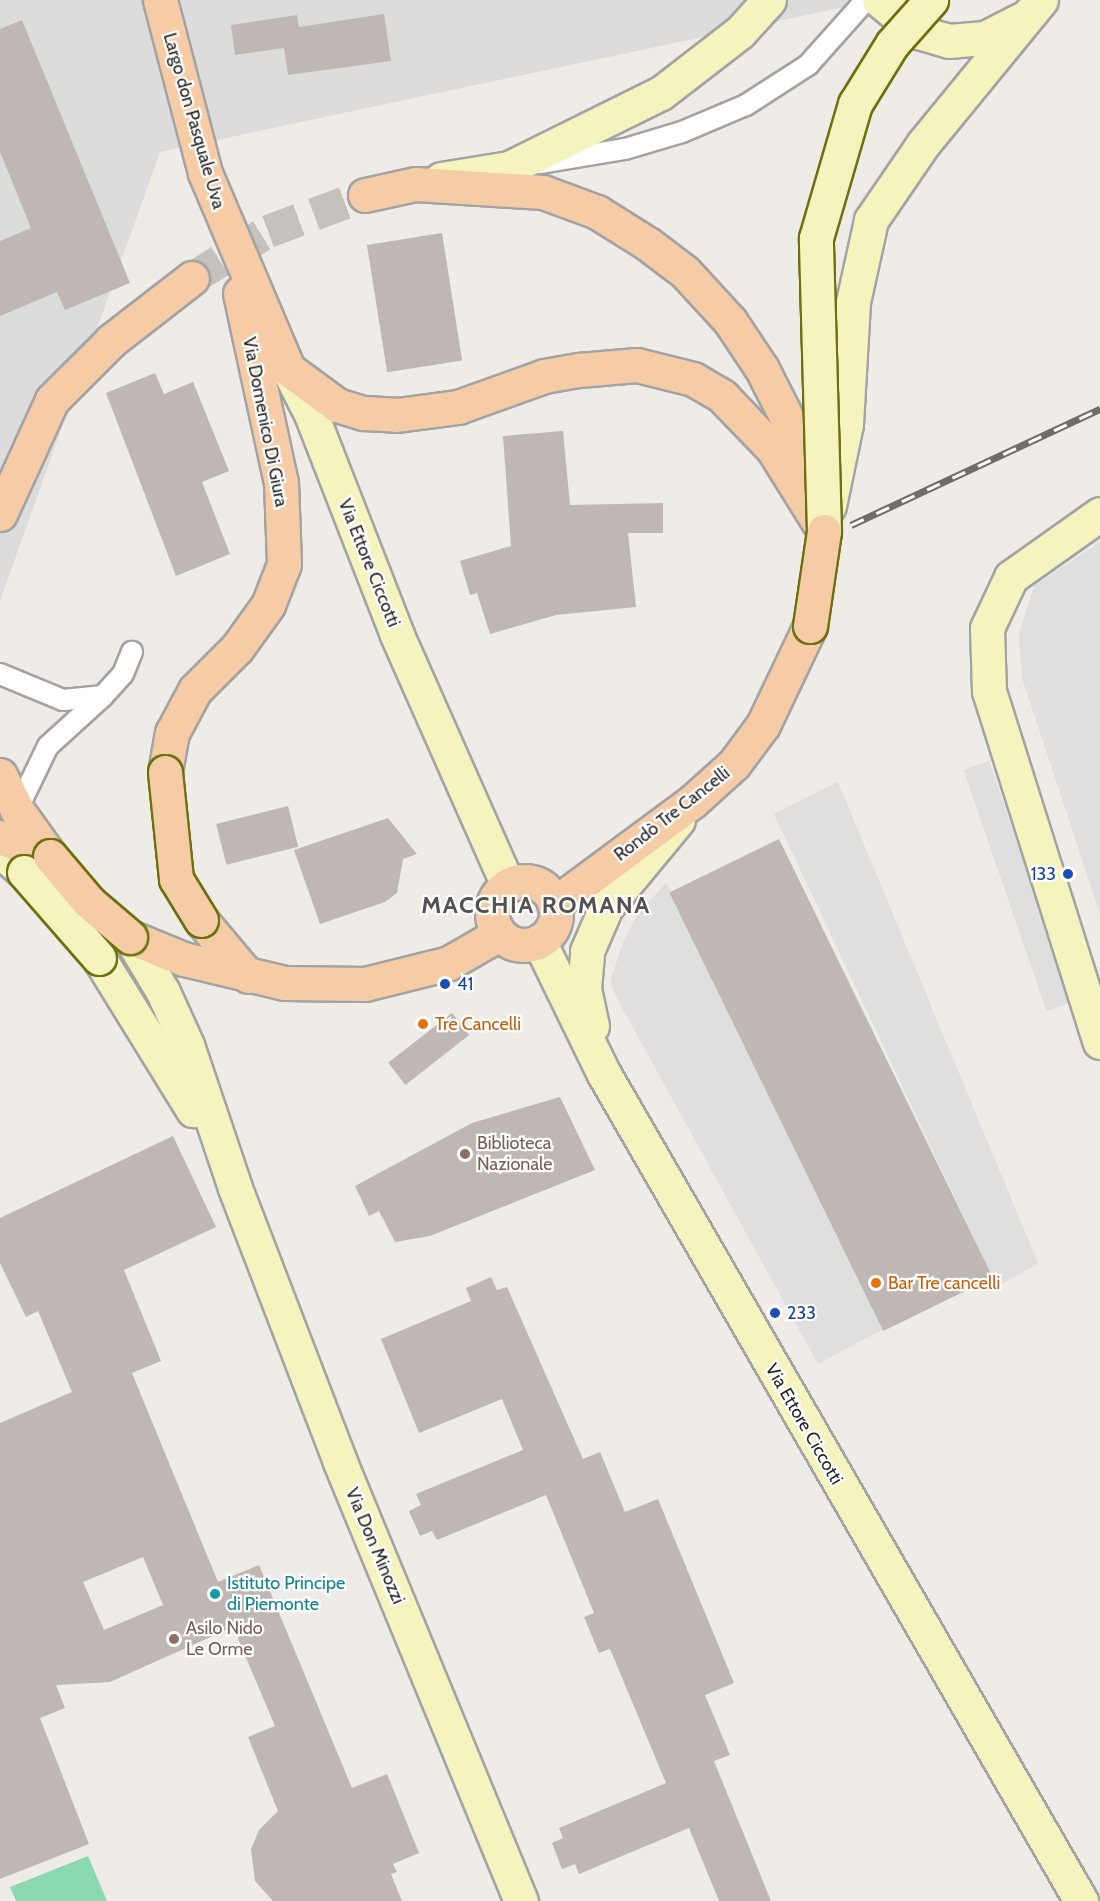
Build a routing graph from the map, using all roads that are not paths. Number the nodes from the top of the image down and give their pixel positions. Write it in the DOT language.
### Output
graph roads {
  1 [pos="160,0"];
  2 [pos="769,0"];
  3 [pos="866,0"];
  4 [pos="879,0"];
  5 [pos="931,0"];
  6 [pos="1032,9"];
  7 [pos="509,168"];
  8 [pos="415,184"];
  9 [pos="365,195"];
  10 [pos="230,241"];
  11 [pos="192,278"];
  12 [pos="288,369"];
  13 [pos="52,400"];
  14 [pos="0,465"];
  15 [pos="0,514"];
  16 [pos="1100,514"];
  17 [pos="824,531"];
  18 [pos="132,652"];
  19 [pos="0,674"];
  20 [pos="103,696"];
  21 [pos="0,775"];
  22 [pos="693,801"];
  23 [pos="9,824"];
  24 [pos="24,860"];
  25 [pos="508,885"];
  26 [pos="554,904"];
  27 [pos="499,934"];
  28 [pos="130,937"];
  29 [pos="539,941"];
  30 [pos="248,976"];
  31 [pos="1100,1042"];
  32 [pos="604,1074"];
  33 [pos="235,1188"];
  34 [pos="521,1901"];
  35 [pos="1081,1901"];
  1 -- 10 [label="main road, Largo don Pasquale Uva"];
  2 -- 7 [label="main road"];
  3 -- 7 [label="lane"];
  4 -- 6 [label="main road"];
  5 -- 17 [label="main road, bridge"];
  6 -- 17 [label="main road, bridge"];
  7 -- 8 [label="main road"];
  8 -- 9 [label="main road, Rondò Tre Cancelli"];
  8 -- 17 [label="main road, Rondò Tre Cancelli, bridge"];
  10 -- 12 [label="main road, Via Ettore Ciccotti"];
  10 -- 30 [label="main road, Via Domenico Di Giura, bridge"];
  11 -- 13 [label="main road"];
  12 -- 17 [label="main road"];
  12 -- 25 [label="main road, Via Ettore Ciccotti"];
  13 -- 14 [label="main road"];
  13 -- 15 [label="main road"];
  16 -- 31 [label="main road"];
  17 -- 22 [label="main road, Rondò Tre Cancelli, bridge"];
  18 -- 20 [label="lane"];
  19 -- 20 [label="lane"];
  20 -- 23 [label="lane"];
  21 -- 23 [label="main road"];
  22 -- 26 [label="main road, Rondò Tre Cancelli"];
  22 -- 32 [label="main road"];
  23 -- 24 [label="main road"];
  24 -- 28 [label="main road, bridge"];
  24 -- 33 [label="main road, bridge"];
  25 -- 26 [label="main road"];
  25 -- 27 [label="main road"];
  26 -- 29 [label="main road"];
  27 -- 29 [label="main road"];
  27 -- 30 [label="main road"];
  28 -- 30 [label="main road"];
  28 -- 33 [label="main road"];
  29 -- 32 [label="main road, Via Ettore Ciccotti"];
  32 -- 35 [label="main road, Via Ettore Ciccotti"];
  33 -- 34 [label="main road, Via Don Minozzi"];
}
